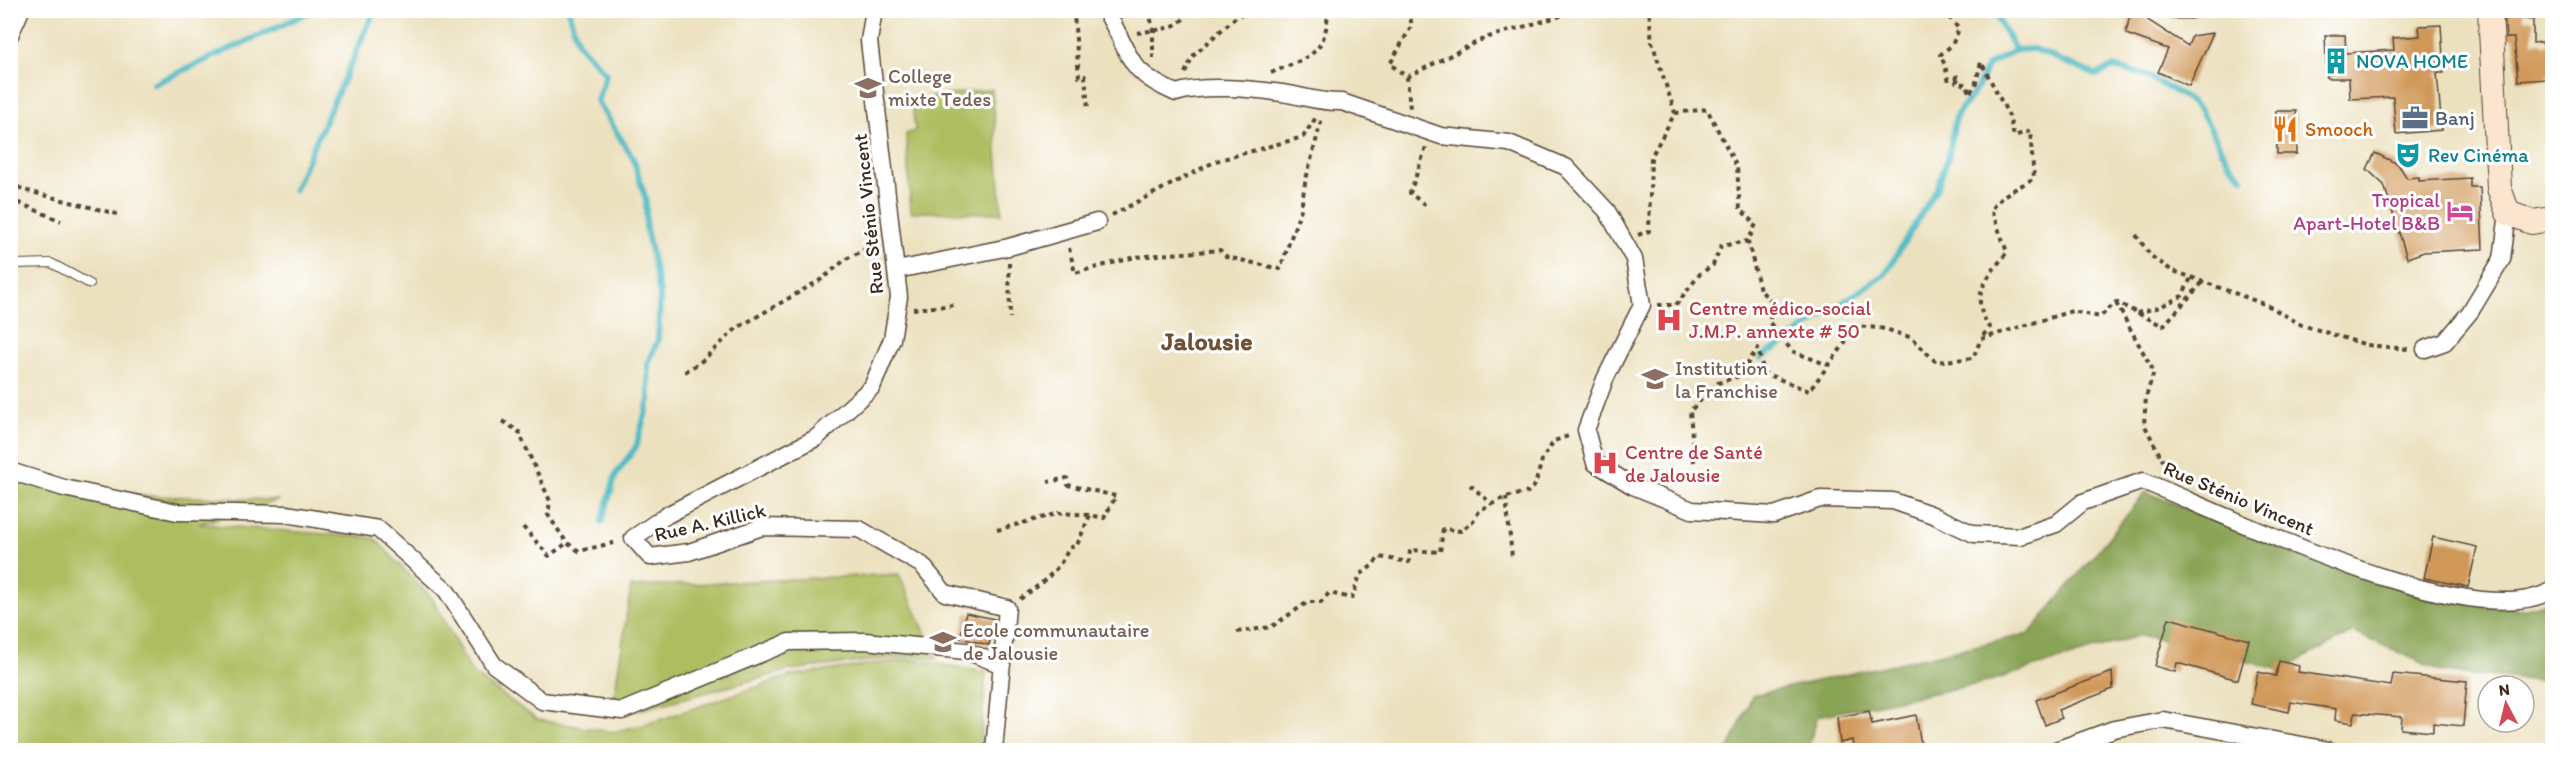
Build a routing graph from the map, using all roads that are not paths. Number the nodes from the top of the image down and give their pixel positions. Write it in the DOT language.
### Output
graph roads {
  1 [pos="21,10"];
  2 [pos="874,10"];
  3 [pos="1105,10"];
  4 [pos="2192,10"];
  5 [pos="2490,10"];
  6 [pos="2175,11"];
  7 [pos="10,35"];
  8 [pos="2508,213"];
  9 [pos="2542,220"];
  10 [pos="1097,222"];
  11 [pos="10,261"];
  12 [pos="897,270"];
  13 [pos="90,284"];
  14 [pos="2426,349"];
  15 [pos="10,471"];
  16 [pos="651,557"];
  17 [pos="2553,590"];
  18 [pos="1002,665"];
  19 [pos="994,750"];
  20 [pos="2056,750"];
  21 [pos="2329,750"];
  1 -- 7 [label="street"];
  2 -- 12 [label="street, Rue Sténio Vincent"];
  3 -- 17 [label="street, Rue Sténio Vincent"];
  4 -- 6 [label="street"];
  5 -- 8 [label="main road"];
  8 -- 9 [label="main road"];
  8 -- 14 [label="street"];
  10 -- 12 [label="street"];
  11 -- 13 [label="lane"];
  12 -- 16 [label="street, Rue Sténio Vincent"];
  15 -- 18 [label="street"];
  16 -- 18 [label="street, Rue A. Killick"];
  18 -- 19 [label="street"];
  20 -- 21 [label="street"];
}
